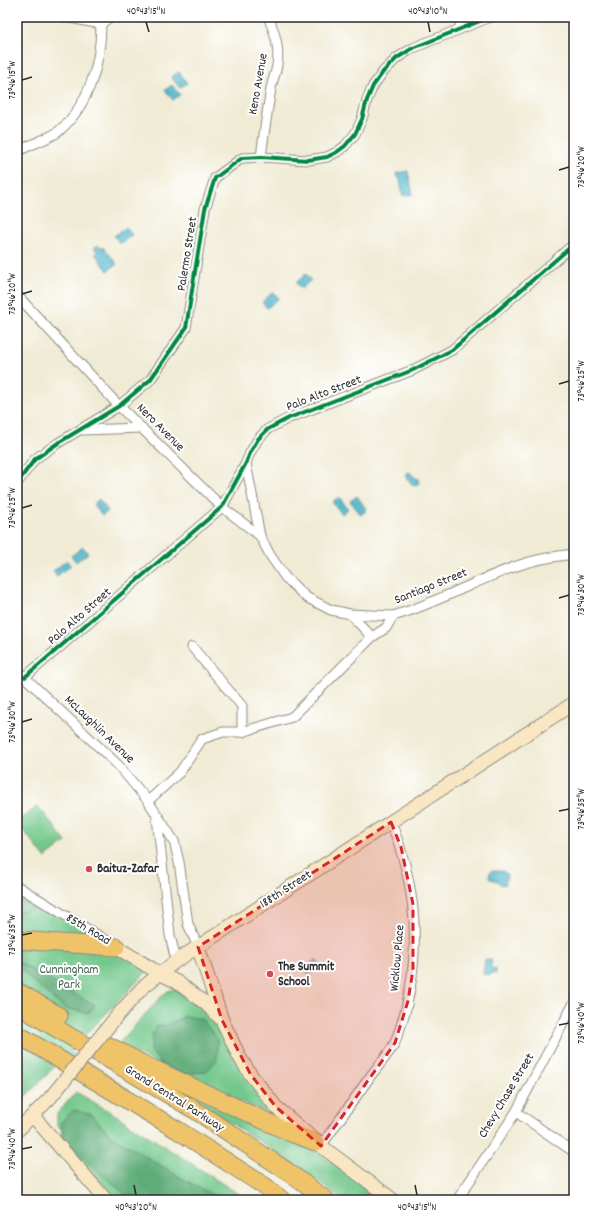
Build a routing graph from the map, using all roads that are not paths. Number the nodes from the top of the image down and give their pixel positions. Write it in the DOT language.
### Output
graph roads {
  1 [pos="65,17"];
  2 [pos="110,17"];
  3 [pos="268,17"];
  4 [pos="461,17"];
  5 [pos="489,17"];
  6 [pos="101,24"];
  7 [pos="460,29"];
  8 [pos="17,152"];
  9 [pos="261,157"];
  10 [pos="574,244"];
  11 [pos="17,295"];
  12 [pos="119,406"];
  13 [pos="142,428"];
  14 [pos="82,430"];
  15 [pos="246,463"];
  16 [pos="17,483"];
  17 [pos="222,508"];
  18 [pos="260,536"];
  19 [pos="574,554"];
  20 [pos="350,614"];
  21 [pos="393,616"];
  22 [pos="372,637"];
  23 [pos="192,646"];
  24 [pos="17,670"];
  25 [pos="25,677"];
  26 [pos="574,703"];
  27 [pos="242,732"];
  28 [pos="148,801"];
  29 [pos="157,814"];
  30 [pos="391,822"];
  31 [pos="17,886"];
  32 [pos="17,940"];
  33 [pos="116,947"];
  34 [pos="198,947"];
  35 [pos="176,961"];
  36 [pos="159,973"];
  37 [pos="17,991"];
  38 [pos="574,1003"];
  39 [pos="17,1005"];
  40 [pos="222,1020"];
  41 [pos="17,1034"];
  42 [pos="17,1047"];
  43 [pos="95,1080"];
  44 [pos="516,1112"];
  45 [pos="33,1116"];
  46 [pos="17,1131"];
  47 [pos="319,1144"];
  48 [pos="574,1152"];
  49 [pos="106,1200"];
  50 [pos="282,1200"];
  51 [pos="326,1200"];
  52 [pos="393,1200"];
  53 [pos="457,1200"];
  1 -- 6 [label="street"];
  2 -- 6 [label="street"];
  3 -- 9 [label="street, Keno Avenue"];
  4 -- 7 [label="street"];
  5 -- 7 [label="street, Palermo Street"];
  6 -- 8 [label="street"];
  7 -- 9 [label="street, Palermo Street"];
  9 -- 12 [label="street, Palermo Street"];
  10 -- 15 [label="street, Palo Alto Street"];
  11 -- 12 [label="street, Nero Avenue"];
  12 -- 13 [label="street, Nero Avenue"];
  12 -- 14 [label="street, Palermo Street"];
  13 -- 14 [label="street, Palermo Street"];
  13 -- 17 [label="street, Nero Avenue"];
  14 -- 16 [label="street, Palermo Street"];
  15 -- 17 [label="street, Palo Alto Street"];
  15 -- 18 [label="street, Nero Avenue"];
  17 -- 18 [label="street, Nero Avenue"];
  17 -- 25 [label="street, Palo Alto Street"];
  18 -- 20 [label="street, Nero Avenue"];
  19 -- 21 [label="street, Santiago Street"];
  20 -- 21 [label="street, Nero Avenue"];
  20 -- 22 [label="street"];
  21 -- 22 [label="street, Santiago Street"];
  22 -- 27 [label="street, Santiago Street"];
  23 -- 27 [label="street"];
  24 -- 25 [label="street, McLaughlin Avenue"];
  25 -- 28 [label="street, McLaughlin Avenue"];
  26 -- 30 [label="street, 188th Street"];
  27 -- 28 [label="street, Santiago Street"];
  28 -- 29 [label="street, McLaughlin Avenue"];
  29 -- 34 [label="street, McLaughlin Avenue"];
  29 -- 35 [label="street, McLaughlin Avenue"];
  30 -- 34 [label="street, 188th Street"];
  30 -- 47 [label="street, Wicklow Place"];
  31 -- 33 [label="street, 85th Road"];
  32 -- 33 [label="highway"];
  33 -- 36 [label="street, 85th Road"];
  34 -- 35 [label="street, 188th Street"];
  34 -- 40 [label="street"];
  35 -- 36 [label="street, 188th Street"];
  36 -- 40 [label="street"];
  36 -- 45 [label="street, 188th Street, bridge"];
  37 -- 47 [label="highway"];
  38 -- 44 [label="street, Chevy Chase Street"];
  39 -- 51 [label="highway, Grand Central Parkway"];
  40 -- 47 [label="street"];
  41 -- 43 [label="highway, Grand Central Parkway"];
  42 -- 43 [label="highway"];
  43 -- 50 [label="highway, Grand Central Parkway"];
  44 -- 48 [label="street"];
  44 -- 53 [label="street, Chevy Chase Street"];
  45 -- 46 [label="street"];
  45 -- 49 [label="street"];
  47 -- 52 [label="street"];
}
